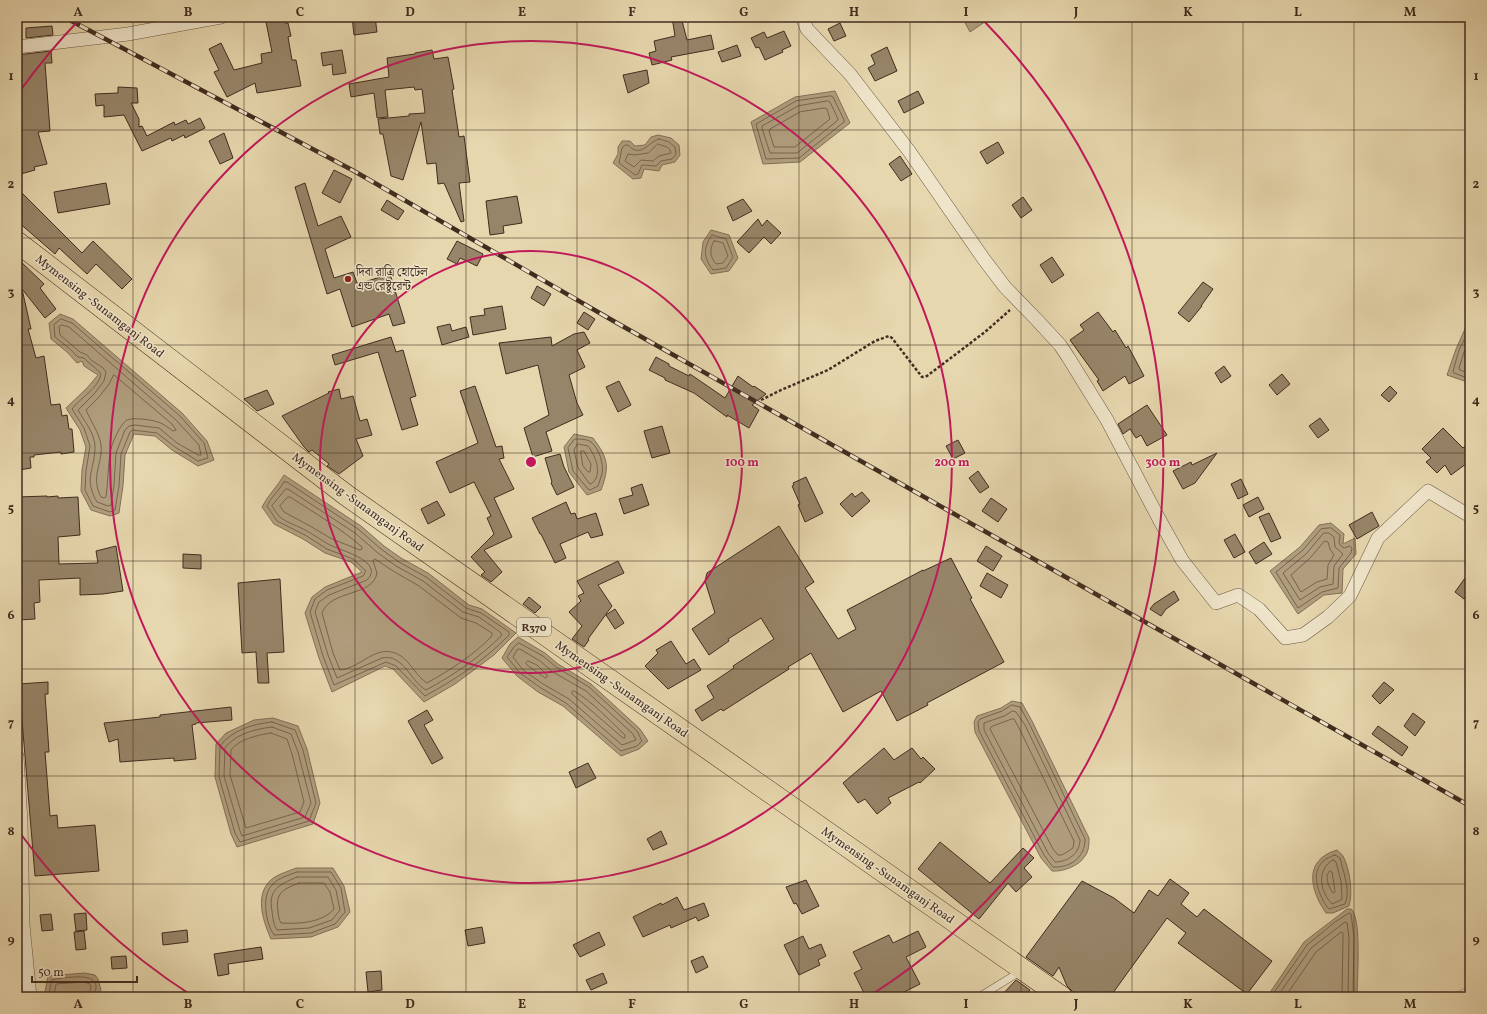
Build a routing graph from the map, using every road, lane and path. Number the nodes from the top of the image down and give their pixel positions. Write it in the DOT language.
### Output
graph roads {
  1 [pos="221,17"];
  2 [pos="802,17"];
  3 [pos="17,47"];
  4 [pos="17,242"];
  5 [pos="1020,302"];
  6 [pos="761,400"];
  7 [pos="1470,516"];
  8 [pos="17,756"];
  9 [pos="1023,970"];
  10 [pos="1470,993"];
  11 [pos="30,997"];
  12 [pos="979,997"];
  13 [pos="1062,997"];
  14 [pos="1463,997"];
  1 -- 3 [label="street"];
  2 -- 5 [label="street"];
  4 -- 9 [label="main road, Mymensing -Sunamganj Road / R370"];
  5 -- 6 [label="path"];
  5 -- 7 [label="street"];
  8 -- 11 [label="street"];
  9 -- 12 [label="lane"];
  9 -- 13 [label="main road, Mymensing -Sunamganj Road / R370"];
  10 -- 14 [label="street"];
}
